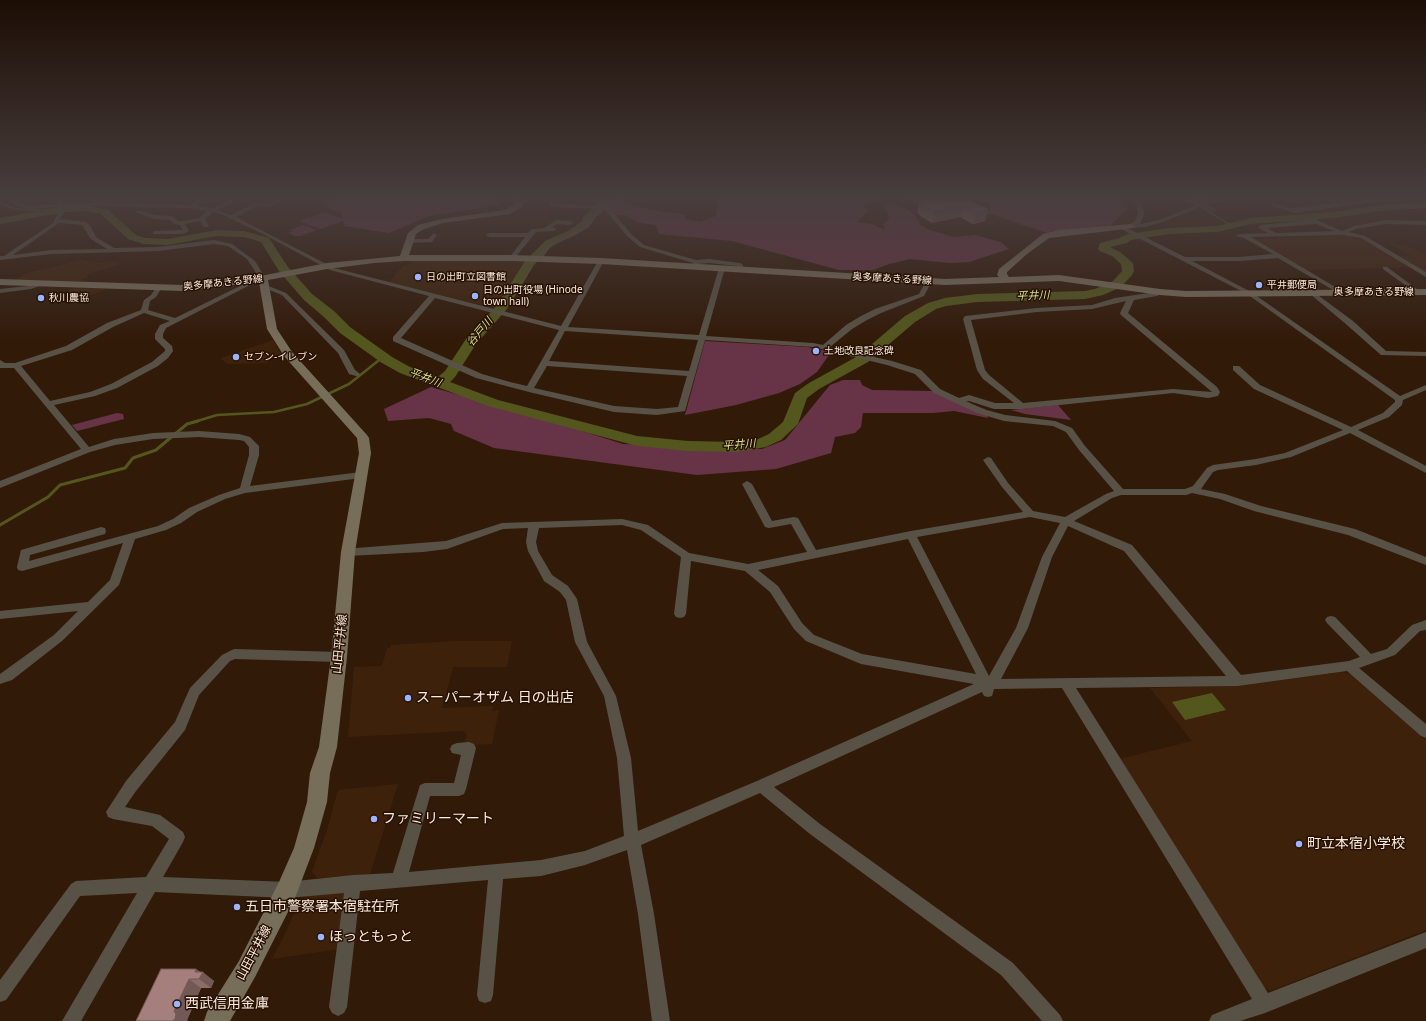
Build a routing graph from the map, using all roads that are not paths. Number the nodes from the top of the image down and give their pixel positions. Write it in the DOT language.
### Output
graph roads {
  1 [pos="22,246"];
  2 [pos="107,246"];
  3 [pos="181,246"];
  4 [pos="229,246"];
  5 [pos="288,246"];
  6 [pos="409,246"];
  7 [pos="521,246"];
  8 [pos="549,246"];
  9 [pos="642,246"];
  10 [pos="1033,246"];
  11 [pos="1159,246"];
  12 [pos="1262,246"];
  13 [pos="1377,246"];
  14 [pos="113,249"];
  15 [pos="1278,256"];
  16 [pos="404,258"];
  17 [pos="512,258"];
  18 [pos="540,258"];
  19 [pos="2,259"];
  20 [pos="1185,259"];
  21 [pos="601,261"];
  22 [pos="695,264"];
  23 [pos="327,266"];
  24 [pos="722,268"];
  25 [pos="1385,268"];
  26 [pos="740,270"];
  27 [pos="1426,275"];
  28 [pos="1007,280"];
  29 [pos="262,281"];
  30 [pos="929,281"];
  31 [pos="0,282"];
  32 [pos="43,283"];
  33 [pos="159,287"];
  34 [pos="0,291"];
  35 [pos="1160,292"];
  36 [pos="1311,292"];
  37 [pos="1340,292"];
  38 [pos="1422,292"];
  39 [pos="1249,293"];
  40 [pos="434,295"];
  41 [pos="1131,298"];
  42 [pos="144,310"];
  43 [pos="176,320"];
  44 [pos="563,328"];
  45 [pos="702,338"];
  46 [pos="829,348"];
  47 [pos="1426,354"];
  48 [pos="0,362"];
  49 [pos="544,363"];
  50 [pos="16,365"];
  51 [pos="1236,368"];
  52 [pos="355,374"];
  53 [pos="692,374"];
  54 [pos="1426,387"];
  55 [pos="529,390"];
  56 [pos="1399,399"];
  57 [pos="957,401"];
  58 [pos="48,404"];
  59 [pos="1022,406"];
  60 [pos="1351,430"];
  61 [pos="87,450"];
  62 [pos="988,460"];
  63 [pos="1426,470"];
  64 [pos="361,475"];
  65 [pos="747,484"];
  66 [pos="0,485"];
  67 [pos="244,490"];
  68 [pos="1192,490"];
  69 [pos="1120,492"];
  70 [pos="1030,514"];
  71 [pos="1066,521"];
  72 [pos="534,524"];
  73 [pos="101,532"];
  74 [pos="911,535"];
  75 [pos="131,537"];
  76 [pos="348,552"];
  77 [pos="813,554"];
  78 [pos="686,556"];
  79 [pos="1426,561"];
  80 [pos="748,568"];
  81 [pos="89,606"];
  82 [pos="680,614"];
  83 [pos="0,615"];
  84 [pos="1331,620"];
  85 [pos="1426,625"];
  86 [pos="339,657"];
  87 [pos="1370,659"];
  88 [pos="1349,666"];
  89 [pos="0,679"];
  90 [pos="1238,681"];
  91 [pos="1065,682"];
  92 [pos="987,688"];
  93 [pos="1426,732"];
  94 [pos="457,749"];
  95 [pos="762,786"];
  96 [pos="632,841"];
  97 [pos="496,872"];
  98 [pos="399,879"];
  99 [pos="353,883"];
  100 [pos="152,884"];
  101 [pos="287,890"];
  102 [pos="1426,940"];
  103 [pos="0,994"];
  104 [pos="486,995"];
  105 [pos="1265,1004"];
  106 [pos="338,1007"];
  107 [pos="71,1021"];
  108 [pos="216,1021"];
  109 [pos="661,1021"];
  110 [pos="1054,1021"];
  111 [pos="1218,1021"];
  1 -- 19 [label="street"];
  2 -- 14 [label="street"];
  3 -- 14 [label="street"];
  4 -- 29 [label="street"];
  5 -- 23 [label="street"];
  6 -- 16 [label="main road"];
  7 -- 17 [label="street"];
  8 -- 18 [label="street"];
  9 -- 22 [label="street"];
  10 -- 28 [label="main road"];
  11 -- 20 [label="street"];
  12 -- 15 [label="street"];
  13 -- 27 [label="street"];
  14 -- 19 [label="street"];
  15 -- 20 [label="street"];
  15 -- 37 [label="street"];
  16 -- 17 [label="main road, 奥多摩あきる野線"];
  16 -- 23 [label="main road, 奥多摩あきる野線"];
  17 -- 18 [label="main road, 奥多摩あきる野線"];
  18 -- 21 [label="main road, 奥多摩あきる野線"];
  20 -- 39 [label="street"];
  21 -- 22 [label="main road, 奥多摩あきる野線"];
  21 -- 44 [label="street"];
  22 -- 24 [label="main road, 奥多摩あきる野線"];
  22 -- 26 [label="street"];
  23 -- 29 [label="main road, 奥多摩あきる野線"];
  23 -- 40 [label="street"];
  24 -- 26 [label="main road, 奥多摩あきる野線"];
  24 -- 45 [label="street"];
  25 -- 38 [label="street"];
  26 -- 30 [label="main road, 奥多摩あきる野線"];
  28 -- 30 [label="main road, 奥多摩あきる野線"];
  28 -- 35 [label="main road, 奥多摩あきる野線"];
  29 -- 33 [label="main road, 奥多摩あきる野線"];
  29 -- 43 [label="street"];
  29 -- 52 [label="street"];
  29 -- 64 [label="main road, 山田平井線"];
  30 -- 46 [label="street"];
  31 -- 32 [label="main road, 奥多摩あきる野線"];
  32 -- 33 [label="main road, 奥多摩あきる野線"];
  32 -- 34 [label="street"];
  33 -- 42 [label="street"];
  35 -- 39 [label="main road, 奥多摩あきる野線"];
  35 -- 41 [label="street"];
  36 -- 37 [label="main road, 奥多摩あきる野線"];
  36 -- 39 [label="main road, 奥多摩あきる野線"];
  36 -- 47 [label="street"];
  37 -- 38 [label="main road, 奥多摩あきる野線"];
  39 -- 56 [label="street"];
  40 -- 44 [label="street"];
  40 -- 55 [label="street"];
  41 -- 59 [label="street"];
  41 -- 59 [label="street"];
  42 -- 43 [label="street"];
  42 -- 50 [label="street"];
  43 -- 58 [label="street"];
  44 -- 45 [label="street"];
  44 -- 49 [label="street"];
  45 -- 46 [label="street"];
  45 -- 53 [label="street"];
  46 -- 57 [label="street"];
  48 -- 50 [label="street"];
  49 -- 53 [label="street"];
  49 -- 55 [label="street"];
  50 -- 58 [label="street"];
  51 -- 60 [label="street"];
  53 -- 55 [label="street"];
  54 -- 56 [label="street"];
  56 -- 60 [label="street"];
  57 -- 59 [label="street"];
  57 -- 69 [label="street"];
  58 -- 61 [label="street"];
  60 -- 63 [label="street"];
  60 -- 68 [label="street"];
  61 -- 66 [label="street"];
  61 -- 67 [label="street"];
  62 -- 70 [label="street"];
  64 -- 67 [label="street"];
  64 -- 76 [label="main road, 山田平井線"];
  65 -- 77 [label="street"];
  67 -- 75 [label="street"];
  68 -- 69 [label="street"];
  68 -- 79 [label="street"];
  69 -- 71 [label="street"];
  70 -- 71 [label="street"];
  70 -- 74 [label="street"];
  71 -- 90 [label="street"];
  71 -- 92 [label="street"];
  72 -- 76 [label="street"];
  72 -- 78 [label="street"];
  72 -- 96 [label="street"];
  73 -- 75 [label="street"];
  74 -- 77 [label="street"];
  74 -- 92 [label="street"];
  75 -- 81 [label="street"];
  76 -- 86 [label="main road, 山田平井線"];
  77 -- 80 [label="street"];
  78 -- 80 [label="street"];
  78 -- 82 [label="street"];
  80 -- 92 [label="street"];
  81 -- 83 [label="street"];
  81 -- 89 [label="street"];
  84 -- 87 [label="street"];
  85 -- 87 [label="street"];
  86 -- 100 [label="street"];
  86 -- 101 [label="main road, 山田平井線"];
  87 -- 88 [label="street"];
  88 -- 90 [label="street"];
  88 -- 93 [label="street"];
  90 -- 91 [label="street"];
  91 -- 92 [label="street"];
  91 -- 105 [label="street"];
  92 -- 95 [label="street"];
  94 -- 98 [label="street"];
  95 -- 96 [label="street"];
  95 -- 110 [label="street"];
  96 -- 97 [label="street"];
  96 -- 109 [label="street"];
  97 -- 98 [label="street"];
  97 -- 104 [label="street"];
  98 -- 99 [label="street"];
  99 -- 101 [label="street"];
  99 -- 106 [label="street"];
  100 -- 101 [label="street"];
  100 -- 103 [label="street"];
  100 -- 107 [label="street"];
  101 -- 108 [label="main road, 山田平井線"];
  102 -- 105 [label="street"];
  105 -- 111 [label="street"];
}
